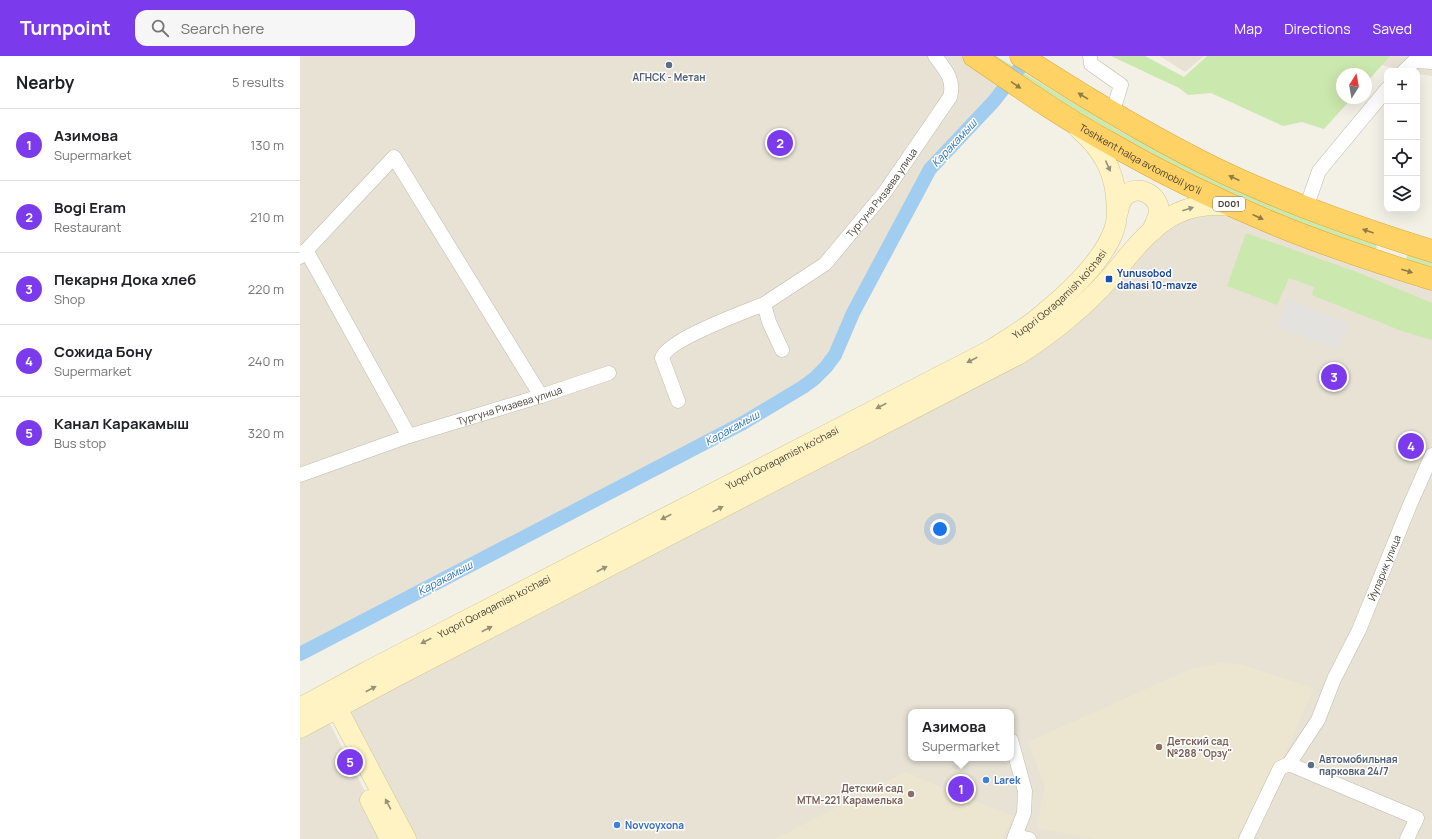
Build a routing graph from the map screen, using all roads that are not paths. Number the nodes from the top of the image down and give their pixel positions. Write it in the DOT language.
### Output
graph roads {
  1 [pos="935,56"];
  2 [pos="974,56"];
  3 [pos="1021,56"];
  4 [pos="1090,56"];
  5 [pos="1417,58"];
  6 [pos="1432,62"];
  7 [pos="1407,68"];
  8 [pos="1384,93"];
  9 [pos="1112,114"];
  10 [pos="1064,116"];
  11 [pos="1234,206"];
  12 [pos="1306,208"];
  13 [pos="1118,212"];
  14 [pos="1152,231"];
  15 [pos="1394,239"];
  16 [pos="1432,251"];
  17 [pos="303,253"];
  18 [pos="1385,265"];
  19 [pos="1432,279"];
  20 [pos="764,304"];
  21 [pos="782,350"];
  22 [pos="609,373"];
  23 [pos="541,396"];
  24 [pos="678,400"];
  25 [pos="409,436"];
  26 [pos="1432,455"];
  27 [pos="300,475"];
  28 [pos="328,706"];
  29 [pos="300,708"];
  30 [pos="300,728"];
  31 [pos="1014,751"];
  32 [pos="1289,764"];
  33 [pos="1014,838"];
  34 [pos="390,839"];
  35 [pos="406,839"];
  36 [pos="1029,839"];
  37 [pos="1246,839"];
  38 [pos="1407,839"];
  1 -- 20 [label="street, Тургуна Ризаева улица"];
  2 -- 10 [label="highway, Toshkent halqa avtomobil yo'li / D001, one-way"];
  9 -- 3 [label="highway, D001, one-way"];
  4 -- 9 [label="street"];
  5 -- 6 [label="street"];
  5 -- 7 [label="street"];
  8 -- 12 [label="street"];
  12 -- 9 [label="highway, D001, one-way"];
  10 -- 11 [label="highway, Toshkent halqa avtomobil yo'li / D001"];
  10 -- 13 [label="main road, Yuqori Qoraqamish ko'chasi, one-way"];
  14 -- 11 [label="main road, Yuqori Qoraqamish ko'chasi, one-way"];
  11 -- 18 [label="highway, Toshkent halqa avtomobil yo'li / D001, one-way"];
  15 -- 12 [label="highway, D001, one-way"];
  13 -- 14 [label="main road"];
  13 -- 28 [label="main road, Yuqori Qoraqamish ko'chasi, one-way"];
  28 -- 14 [label="main road, Yuqori Qoraqamish ko'chasi, one-way"];
  15 -- 16 [label="highway, D001"];
  15 -- 18 [label="highway"];
  17 -- 23 [label="street"];
  17 -- 25 [label="street"];
  18 -- 19 [label="highway, Toshkent halqa avtomobil yo'li / D001, one-way"];
  20 -- 21 [label="street"];
  20 -- 24 [label="street, Тургуна Ризаева улица"];
  22 -- 23 [label="street, Тургуна Ризаева улица"];
  23 -- 25 [label="street, Тургуна Ризаева улица"];
  25 -- 27 [label="street, Тургуна Ризаева улица"];
  26 -- 32 [label="street, Йуларик улица"];
  28 -- 29 [label="main road, Yuqori Qoraqamish ko'chasi"];
  28 -- 30 [label="main road, Yuqori Qoraqamish ko'chasi"];
  28 -- 34 [label="main road"];
  35 -- 28 [label="main road, one-way"];
  31 -- 33 [label="street"];
  32 -- 37 [label="street, Йуларик улица"];
  32 -- 38 [label="street"];
  33 -- 36 [label="street"];
}
